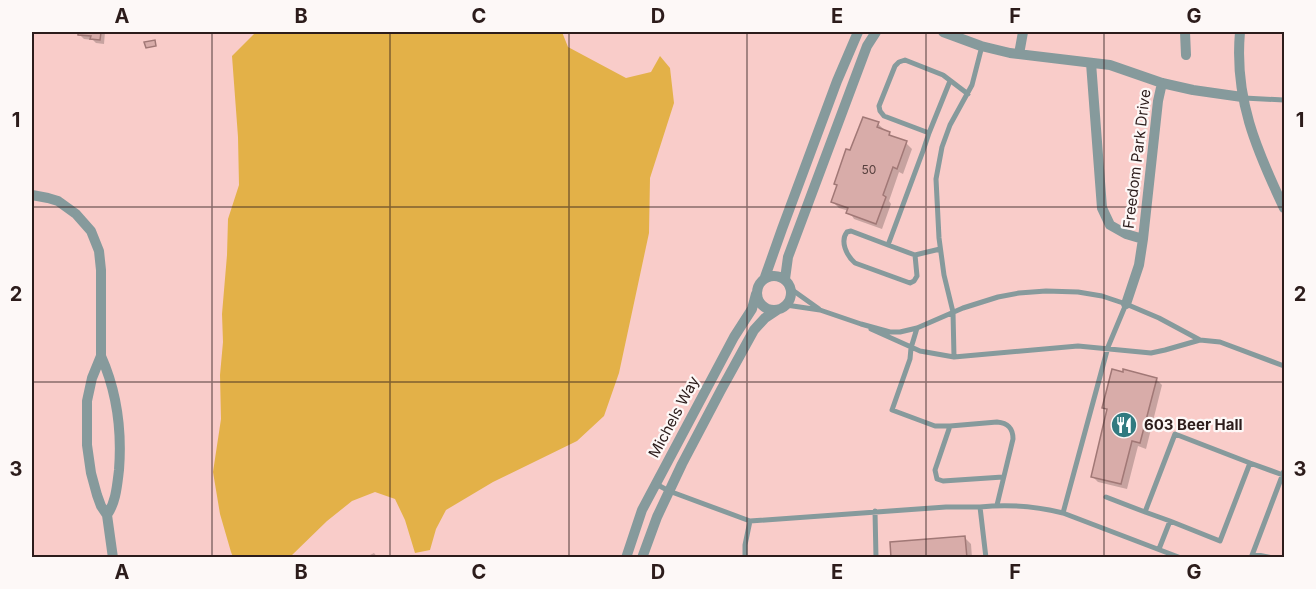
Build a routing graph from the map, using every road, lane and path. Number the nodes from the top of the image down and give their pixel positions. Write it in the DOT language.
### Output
graph roads {
  1 [pos="858,32"];
  2 [pos="876,32"];
  3 [pos="943,32"];
  4 [pos="1023,32"];
  5 [pos="1185,32"];
  6 [pos="1240,32"];
  7 [pos="982,46"];
  8 [pos="1019,54"];
  9 [pos="1186,55"];
  10 [pos="1091,63"];
  11 [pos="950,81"];
  12 [pos="1162,83"];
  13 [pos="968,94"];
  14 [pos="1242,97"];
  15 [pos="1284,100"];
  16 [pos="928,132"];
  17 [pos="32,195"];
  18 [pos="1284,208"];
  19 [pos="1143,239"];
  20 [pos="888,245"];
  21 [pos="940,249"];
  22 [pos="915,255"];
  23 [pos="765,277"];
  24 [pos="788,284"];
  25 [pos="756,294"];
  26 [pos="1126,304"];
  27 [pos="782,308"];
  28 [pos="820,310"];
  29 [pos="953,312"];
  30 [pos="861,324"];
  31 [pos="916,328"];
  32 [pos="1200,340"];
  33 [pos="911,348"];
  34 [pos="1108,348"];
  35 [pos="101,356"];
  36 [pos="954,357"];
  37 [pos="1284,366"];
  38 [pos="950,426"];
  39 [pos="1250,463"];
  40 [pos="1284,473"];
  41 [pos="1004,477"];
  42 [pos="656,484"];
  43 [pos="669,491"];
  44 [pos="1106,497"];
  45 [pos="998,505"];
  46 [pos="980,507"];
  47 [pos="875,511"];
  48 [pos="1145,512"];
  49 [pos="1063,513"];
  50 [pos="106,514"];
  51 [pos="750,520"];
  52 [pos="1170,522"];
  53 [pos="1159,549"];
  54 [pos="1252,556"];
  55 [pos="113,558"];
  56 [pos="626,558"];
  57 [pos="642,558"];
  58 [pos="745,558"];
  59 [pos="876,558"];
  60 [pos="986,558"];
  61 [pos="1180,558"];
  62 [pos="1273,558"];
  1 -- 23 [label="street"];
  2 -- 24 [label="street"];
  3 -- 7 [label="street"];
  4 -- 8 [label="street"];
  5 -- 9 [label="street"];
  6 -- 14 [label="street"];
  7 -- 8 [label="street"];
  7 -- 13 [label="lane"];
  8 -- 10 [label="street"];
  10 -- 12 [label="street"];
  10 -- 19 [label="street, Freedom Park Drive"];
  11 -- 13 [label="lane"];
  11 -- 16 [label="lane"];
  11 -- 16 [label="lane"];
  12 -- 14 [label="street"];
  12 -- 19 [label="street, Freedom Park Drive"];
  13 -- 21 [label="lane"];
  14 -- 15 [label="lane"];
  14 -- 18 [label="street"];
  16 -- 20 [label="lane"];
  17 -- 35 [label="street"];
  19 -- 26 [label="street, Freedom Park Drive"];
  20 -- 22 [label="lane"];
  20 -- 22 [label="lane"];
  21 -- 22 [label="lane"];
  21 -- 29 [label="lane"];
  23 -- 24 [label="street"];
  23 -- 25 [label="street"];
  24 -- 27 [label="street"];
  24 -- 28 [label="lane"];
  25 -- 27 [label="street"];
  25 -- 42 [label="street, Michels Way"];
  26 -- 29 [label="lane"];
  26 -- 32 [label="lane"];
  26 -- 34 [label="lane"];
  27 -- 28 [label="lane"];
  27 -- 43 [label="street, Michels Way"];
  28 -- 30 [label="lane"];
  29 -- 31 [label="lane"];
  29 -- 36 [label="lane"];
  30 -- 31 [label="lane"];
  30 -- 33 [label="lane"];
  31 -- 33 [label="lane"];
  32 -- 34 [label="lane"];
  32 -- 37 [label="lane"];
  33 -- 36 [label="lane"];
  33 -- 38 [label="lane"];
  34 -- 36 [label="lane"];
  34 -- 49 [label="lane"];
  35 -- 50 [label="street"];
  35 -- 50 [label="street"];
  38 -- 41 [label="lane"];
  38 -- 41 [label="lane"];
  39 -- 40 [label="lane"];
  39 -- 48 [label="lane"];
  39 -- 52 [label="lane"];
  40 -- 54 [label="lane"];
  41 -- 45 [label="lane"];
  42 -- 43 [label="lane"];
  42 -- 56 [label="street, Michels Way"];
  43 -- 51 [label="lane"];
  43 -- 57 [label="street, Michels Way"];
  44 -- 48 [label="lane"];
  45 -- 46 [label="lane"];
  45 -- 49 [label="lane"];
  46 -- 47 [label="lane"];
  46 -- 60 [label="lane"];
  47 -- 51 [label="lane"];
  47 -- 59 [label="lane"];
  48 -- 52 [label="lane"];
  49 -- 53 [label="lane"];
  50 -- 55 [label="street"];
  51 -- 58 [label="lane"];
  52 -- 53 [label="lane"];
  53 -- 61 [label="lane"];
  54 -- 62 [label="lane"];
}
